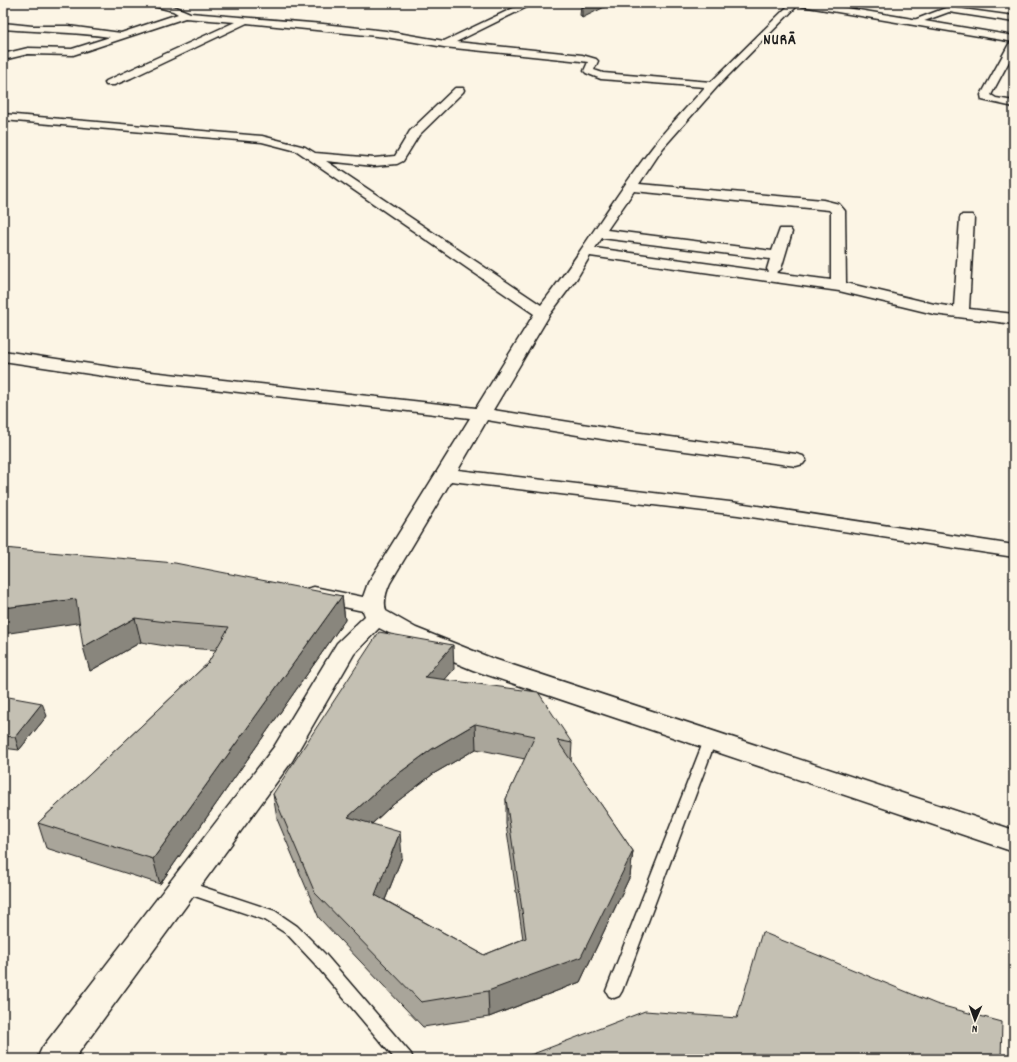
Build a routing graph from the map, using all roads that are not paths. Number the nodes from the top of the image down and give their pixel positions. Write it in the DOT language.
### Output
graph roads {
  1 [pos="146,3"];
  2 [pos="531,3"];
  3 [pos="802,3"];
  4 [pos="824,3"];
  5 [pos="804,4"];
  6 [pos="197,7"];
  7 [pos="182,13"];
  8 [pos="1014,19"];
  9 [pos="245,20"];
  10 [pos="912,22"];
  11 [pos="3,26"];
  12 [pos="1007,26"];
  13 [pos="986,34"];
  14 [pos="122,35"];
  15 [pos="1014,39"];
  16 [pos="444,44"];
  17 [pos="1014,44"];
  18 [pos="3,57"];
  19 [pos="110,83"];
  20 [pos="713,85"];
  21 [pos="459,90"];
  22 [pos="1014,104"];
  23 [pos="3,117"];
  24 [pos="314,156"];
  25 [pos="631,188"];
  26 [pos="967,218"];
  27 [pos="785,232"];
  28 [pos="598,233"];
  29 [pos="586,251"];
  30 [pos="778,256"];
  31 [pos="771,277"];
  32 [pos="839,286"];
  33 [pos="543,313"];
  34 [pos="961,313"];
  35 [pos="1014,319"];
  36 [pos="3,356"];
  37 [pos="481,414"];
  38 [pos="796,460"];
  39 [pos="445,474"];
  40 [pos="1014,551"];
  41 [pos="291,590"];
  42 [pos="375,611"];
  43 [pos="710,740"];
  44 [pos="1014,841"];
  45 [pos="183,887"];
  46 [pos="614,991"];
  47 [pos="54,1059"];
  48 [pos="405,1059"];
  1 -- 7 [label="street"];
  2 -- 16 [label="street"];
  3 -- 5 [label="main road"];
  4 -- 5 [label="street"];
  5 -- 10 [label="main road"];
  5 -- 20 [label="street"];
  6 -- 7 [label="street"];
  7 -- 9 [label="street"];
  7 -- 14 [label="street"];
  8 -- 10 [label="street"];
  9 -- 16 [label="street"];
  9 -- 19 [label="street"];
  10 -- 13 [label="main road"];
  11 -- 14 [label="street"];
  12 -- 13 [label="street"];
  13 -- 15 [label="main road"];
  14 -- 18 [label="street"];
  16 -- 20 [label="street"];
  17 -- 22 [label="street"];
  20 -- 25 [label="street"];
  21 -- 24 [label="street"];
  23 -- 24 [label="street"];
  24 -- 33 [label="street"];
  25 -- 28 [label="street"];
  25 -- 32 [label="street"];
  26 -- 34 [label="street"];
  27 -- 30 [label="street"];
  28 -- 29 [label="street"];
  28 -- 30 [label="street"];
  29 -- 31 [label="street"];
  29 -- 33 [label="street"];
  30 -- 31 [label="street"];
  31 -- 32 [label="street"];
  32 -- 34 [label="street"];
  33 -- 37 [label="street"];
  34 -- 35 [label="street"];
  36 -- 37 [label="street"];
  37 -- 38 [label="street"];
  37 -- 39 [label="street"];
  39 -- 40 [label="street"];
  39 -- 42 [label="street"];
  41 -- 42 [label="street"];
  42 -- 43 [label="street"];
  42 -- 45 [label="street"];
  43 -- 44 [label="street"];
  43 -- 46 [label="lane"];
  45 -- 47 [label="street"];
  45 -- 48 [label="lane"];
}
